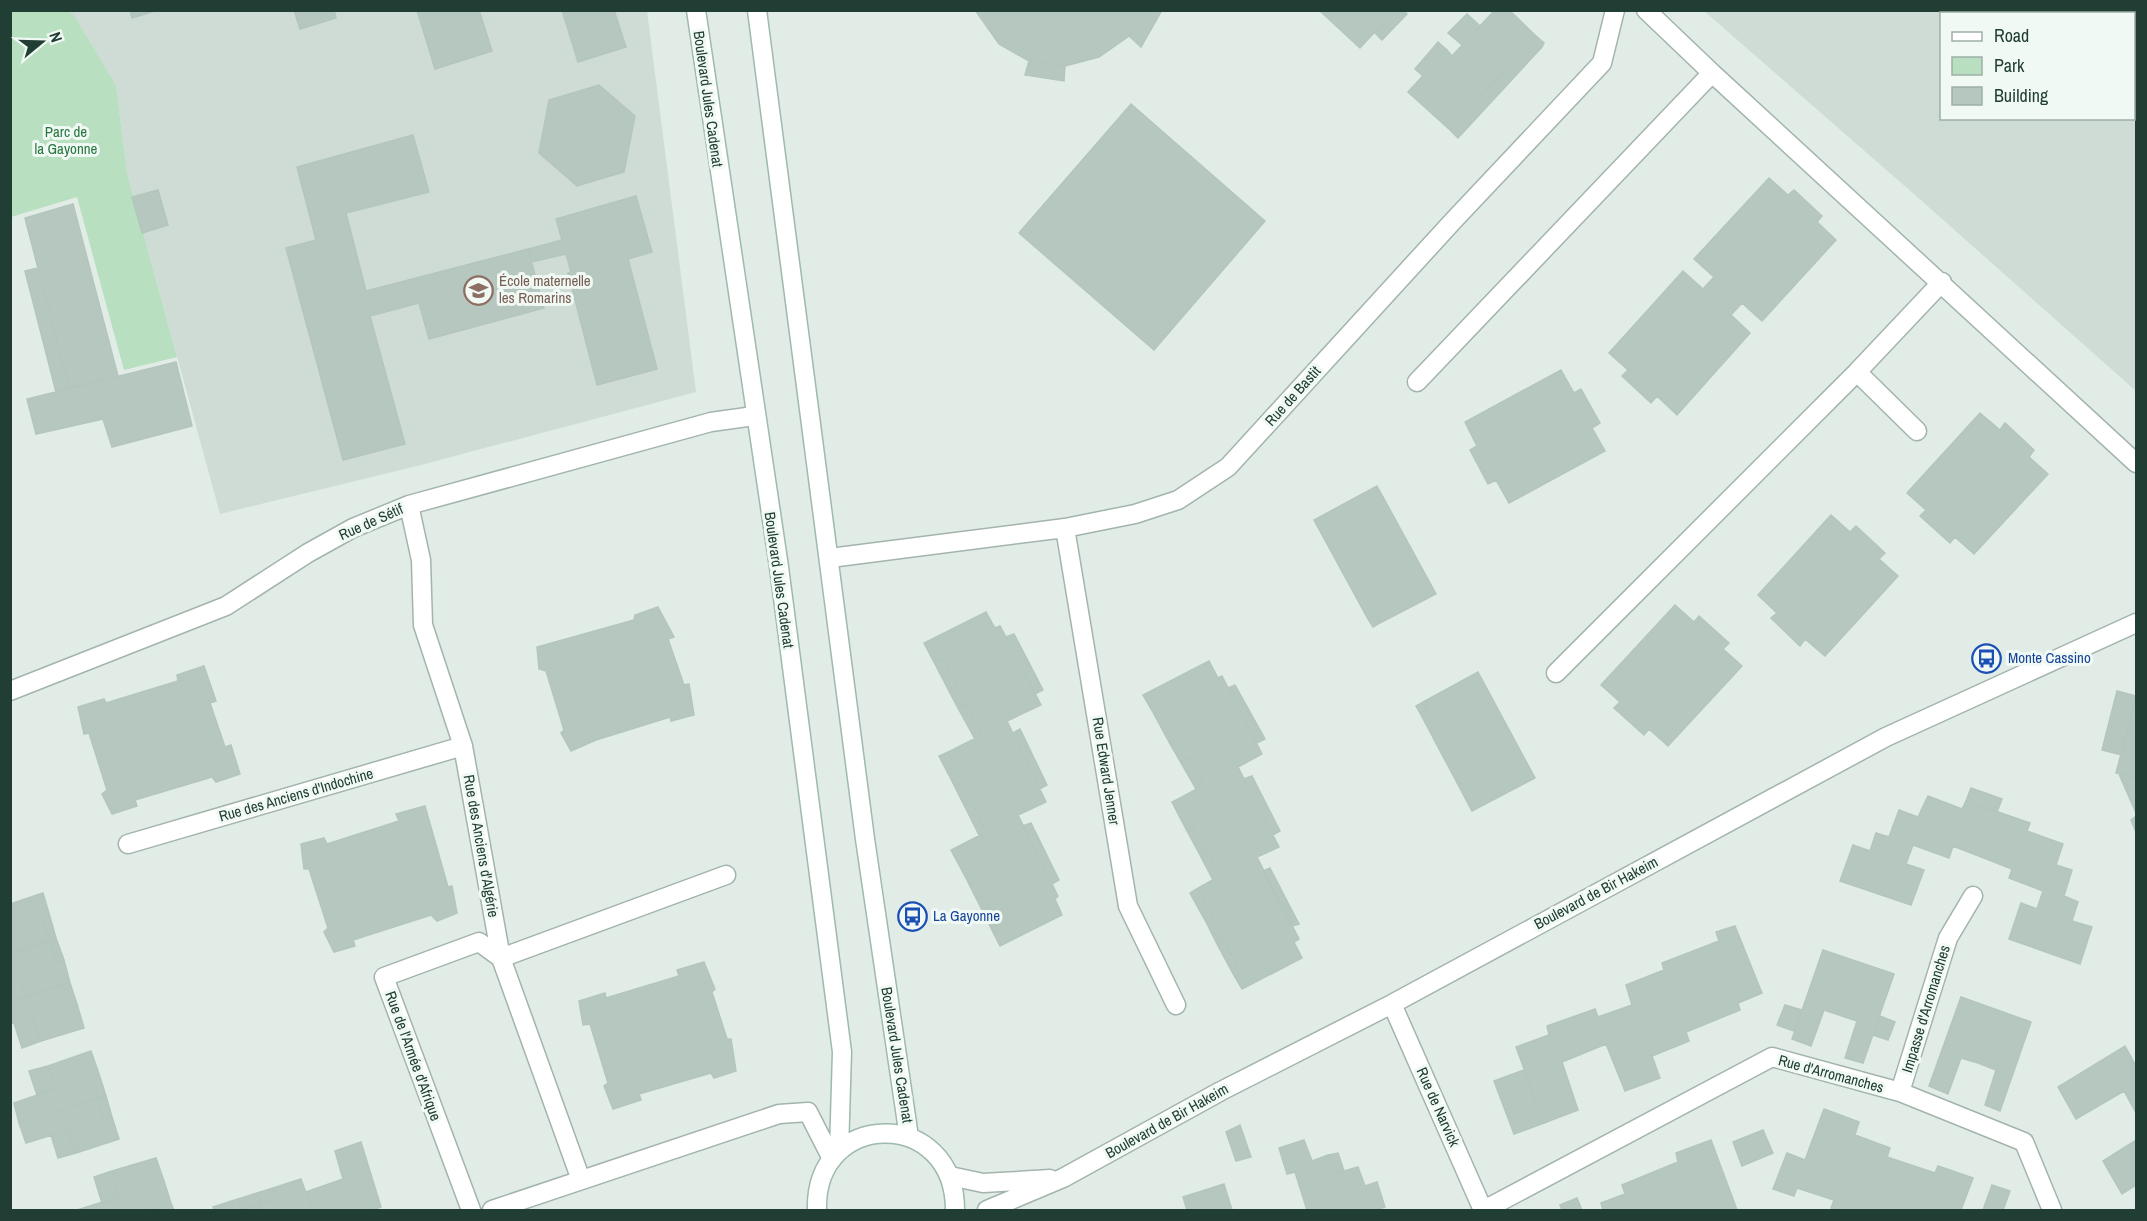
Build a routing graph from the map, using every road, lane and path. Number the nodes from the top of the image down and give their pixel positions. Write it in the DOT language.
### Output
graph roads {
  1 [pos="696,10"];
  2 [pos="757,10"];
  3 [pos="1616,10"];
  4 [pos="1646,10"];
  5 [pos="1712,73"];
  6 [pos="1942,282"];
  7 [pos="1857,372"];
  8 [pos="1417,382"];
  9 [pos="754,416"];
  10 [pos="1917,431"];
  11 [pos="2136,464"];
  12 [pos="410,505"];
  13 [pos="1065,528"];
  14 [pos="830,558"];
  15 [pos="2136,623"];
  16 [pos="1556,673"];
  17 [pos="10,691"];
  18 [pos="463,746"];
  19 [pos="128,844"];
  20 [pos="726,875"];
  21 [pos="1973,896"];
  22 [pos="501,958"];
  23 [pos="1392,1004"];
  24 [pos="1176,1005"];
  25 [pos="1900,1092"];
  26 [pos="909,1137"];
  27 [pos="836,1155"];
  28 [pos="950,1176"];
  29 [pos="1063,1178"];
  30 [pos="581,1180"];
  31 [pos="471,1210"];
  32 [pos="492,1210"];
  33 [pos="817,1210"];
  34 [pos="955,1210"];
  35 [pos="987,1210"];
  36 [pos="1484,1210"];
  37 [pos="2052,1210"];
  1 -- 9 [label="street, Boulevard Jules Cadenat"];
  2 -- 14 [label="street, Boulevard Jules Cadenat"];
  3 -- 13 [label="street, Rue de Bastit"];
  4 -- 5 [label="street"];
  5 -- 6 [label="street"];
  5 -- 8 [label="street"];
  6 -- 7 [label="street"];
  6 -- 11 [label="street"];
  7 -- 10 [label="street"];
  7 -- 16 [label="street"];
  9 -- 12 [label="street, Rue de Sétif"];
  9 -- 27 [label="street, Boulevard Jules Cadenat"];
  12 -- 17 [label="street, Rue de Sétif"];
  12 -- 18 [label="street, Rue des Anciens d'Algérie"];
  13 -- 14 [label="street, Rue de Bastit"];
  13 -- 24 [label="street, Rue Edward Jenner"];
  14 -- 26 [label="street, Boulevard Jules Cadenat"];
  15 -- 23 [label="street, Boulevard de Bir Hakeim"];
  18 -- 19 [label="street, Rue des Anciens d'Indochine"];
  18 -- 22 [label="street, Rue des Anciens d'Algérie"];
  20 -- 22 [label="street"];
  21 -- 25 [label="street, Impasse d'Arromanches"];
  22 -- 30 [label="street, Rue des Anciens d'Algérie"];
  22 -- 31 [label="street, Rue de l'Armée d'Afrique"];
  23 -- 29 [label="street, Boulevard de Bir Hakeim"];
  23 -- 36 [label="street, Rue de Narvick"];
  25 -- 36 [label="street, Rue d'Arromanches"];
  25 -- 37 [label="street, Rue d'Arromanches"];
  26 -- 27 [label="street"];
  26 -- 28 [label="street"];
  27 -- 30 [label="street"];
  27 -- 33 [label="street"];
  28 -- 29 [label="street, Boulevard de Bir Hakeim"];
  28 -- 34 [label="street"];
  29 -- 35 [label="street, Boulevard de Bir Hakeim"];
  30 -- 32 [label="street"];
}
